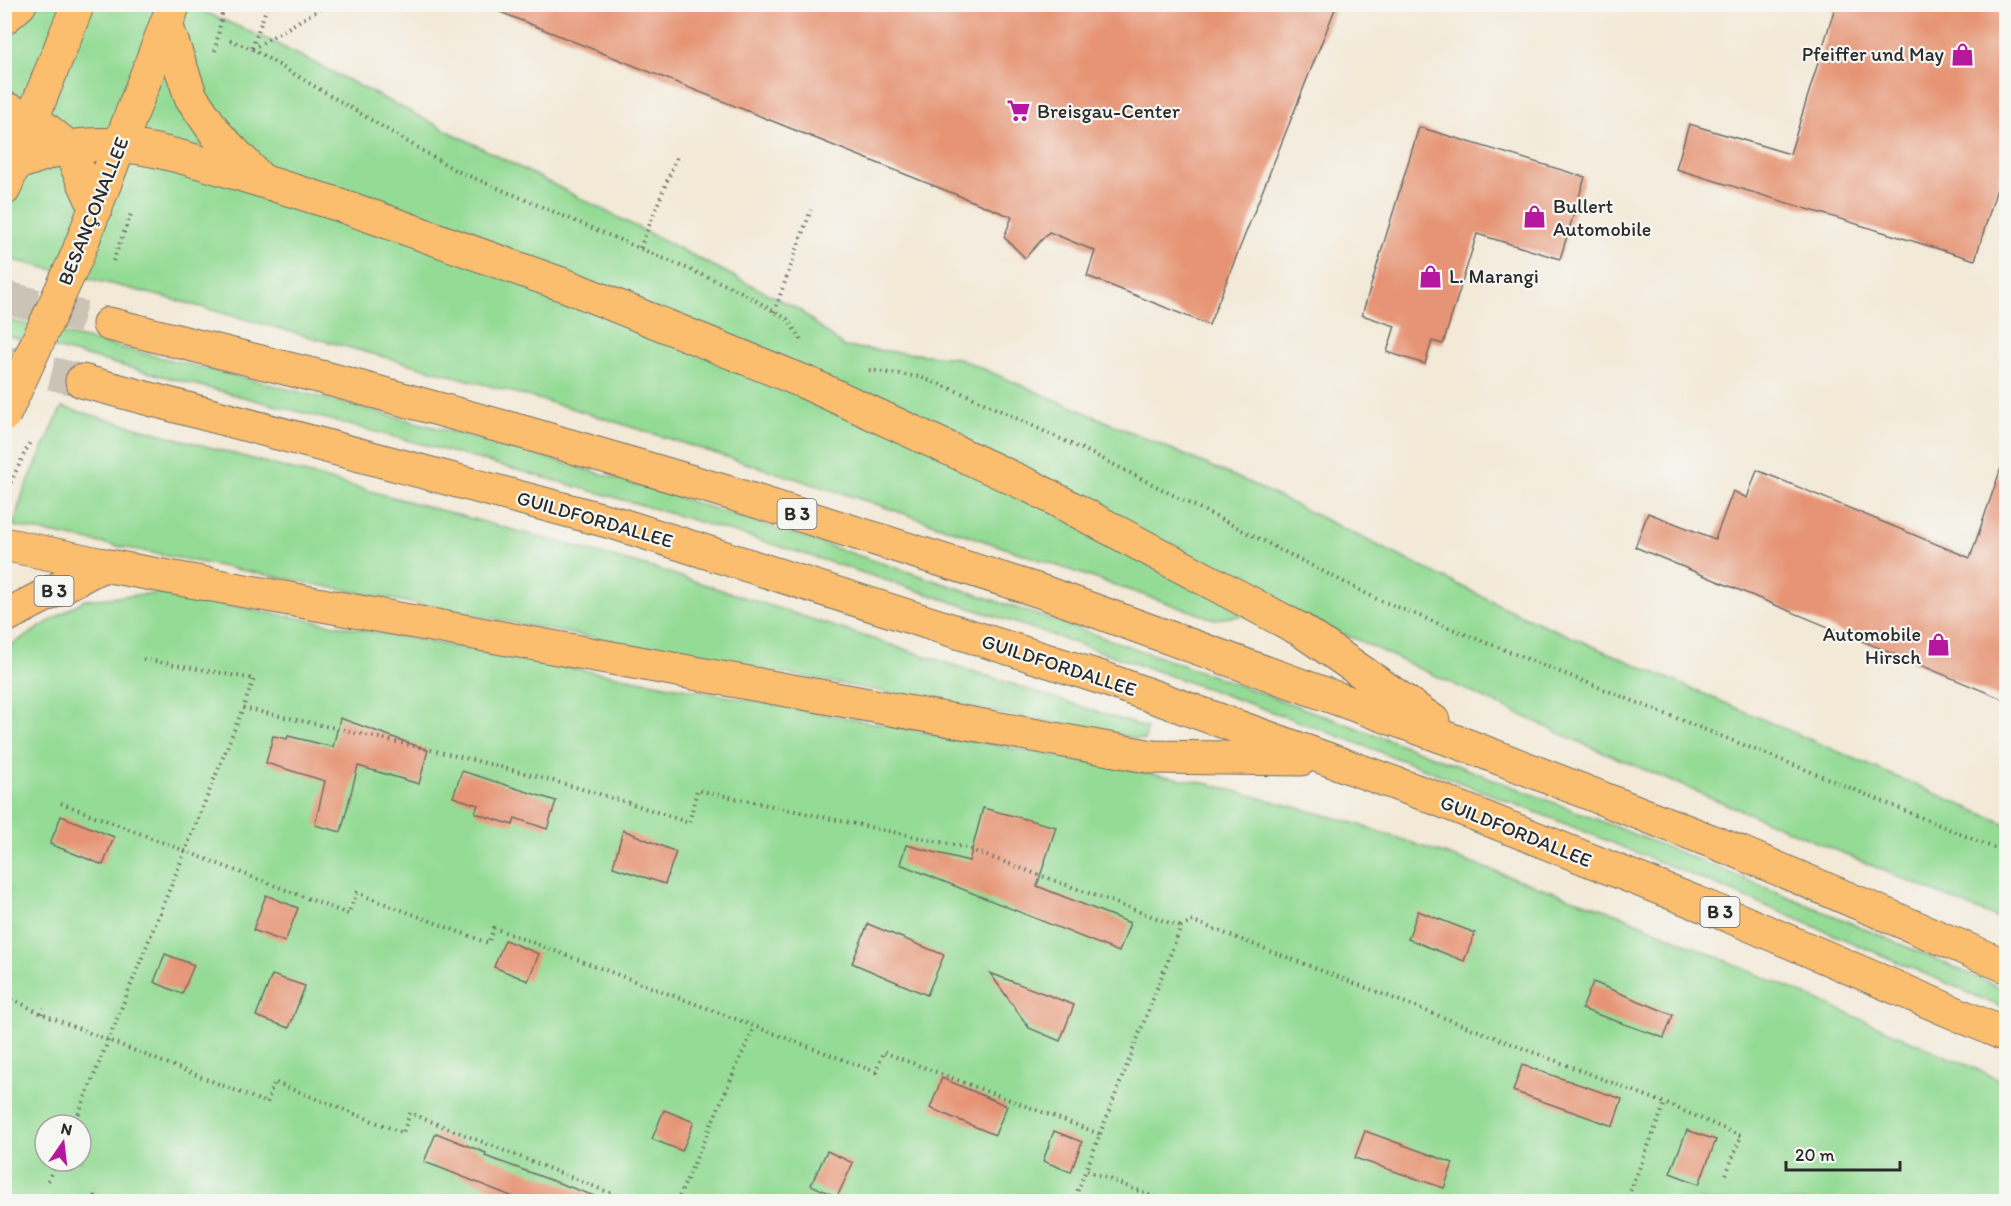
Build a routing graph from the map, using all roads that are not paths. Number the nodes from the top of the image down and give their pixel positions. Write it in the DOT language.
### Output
graph roads {
  1 [pos="20,4"];
  2 [pos="78,4"];
  3 [pos="170,14"];
  4 [pos="4,18"];
  5 [pos="19,114"];
  6 [pos="120,145"];
  7 [pos="68,147"];
  8 [pos="8,181"];
  9 [pos="262,181"];
  10 [pos="96,208"];
  11 [pos="109,324"];
  12 [pos="82,381"];
  13 [pos="4,415"];
  14 [pos="4,544"];
  15 [pos="103,565"];
  16 [pos="4,617"];
  17 [pos="1471,747"];
  18 [pos="1327,759"];
  19 [pos="2007,966"];
  20 [pos="2007,1035"];
  1 -- 4 [label="main road"];
  2 -- 5 [label="main road"];
  3 -- 6 [label="main road, BESANÇONALLEE"];
  3 -- 9 [label="main road"];
  5 -- 7 [label="main road"];
  5 -- 8 [label="main road"];
  6 -- 7 [label="main road"];
  6 -- 9 [label="main road"];
  6 -- 10 [label="main road, BESANÇONALLEE"];
  7 -- 8 [label="main road"];
  7 -- 10 [label="main road"];
  9 -- 17 [label="main road"];
  10 -- 13 [label="main road, BESANÇONALLEE, bridge"];
  11 -- 17 [label="main road, B 3"];
  12 -- 18 [label="main road, GUILDFORDALLEE / B 3"];
  14 -- 15 [label="main road, B 3"];
  15 -- 16 [label="main road, B 3"];
  15 -- 18 [label="main road, B 3"];
  17 -- 19 [label="main road, B 3"];
  18 -- 20 [label="main road, GUILDFORDALLEE / B 3"];
}
